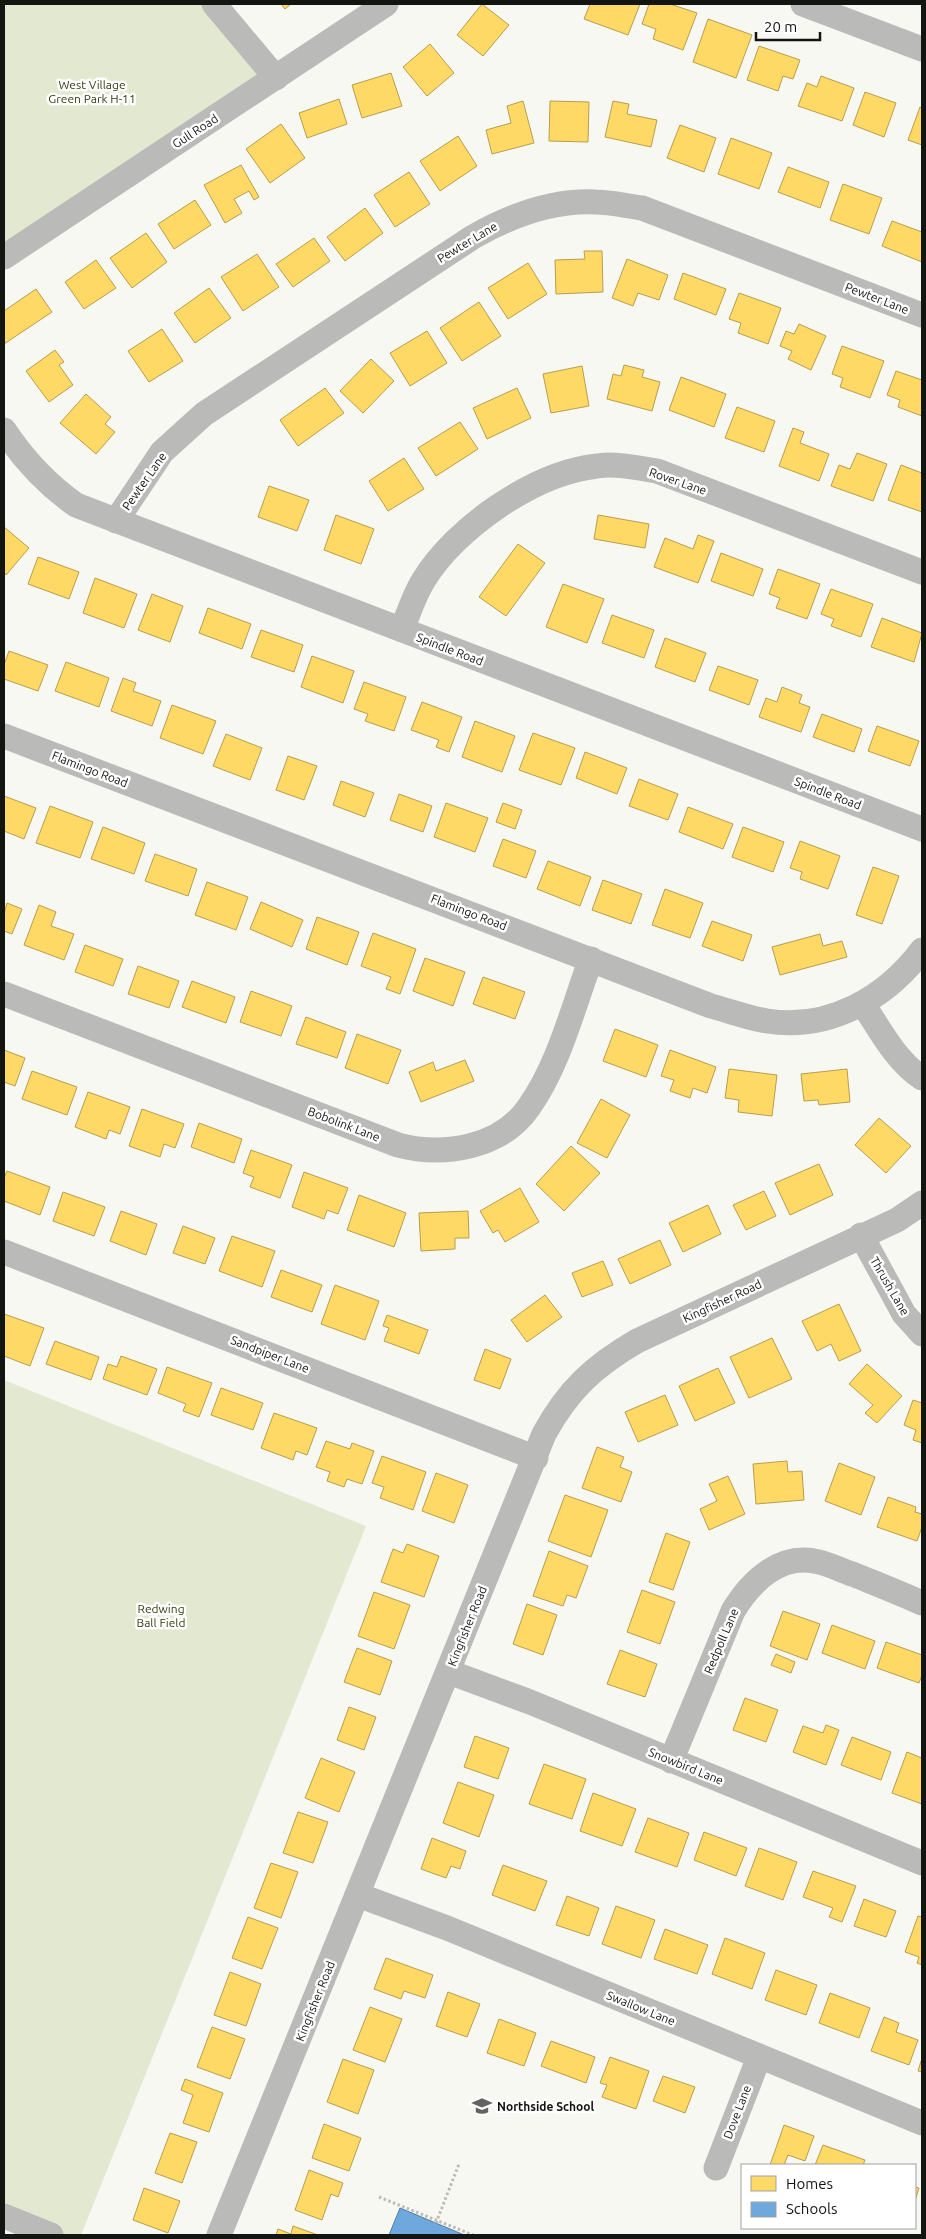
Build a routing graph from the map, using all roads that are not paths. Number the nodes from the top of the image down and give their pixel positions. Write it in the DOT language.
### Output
graph roads {
  1 [pos="214,4"];
  2 [pos="386,4"];
  3 [pos="803,4"];
  4 [pos="922,49"];
  5 [pos="276,78"];
  6 [pos="4,257"];
  7 [pos="922,315"];
  8 [pos="4,430"];
  9 [pos="116,521"];
  10 [pos="922,572"];
  11 [pos="402,630"];
  12 [pos="4,736"];
  13 [pos="922,830"];
  14 [pos="922,950"];
  15 [pos="591,959"];
  16 [pos="4,994"];
  17 [pos="863,1004"];
  18 [pos="922,1078"];
  19 [pos="922,1203"];
  20 [pos="861,1235"];
  21 [pos="4,1252"];
  22 [pos="922,1334"];
  23 [pos="536,1458"];
  24 [pos="922,1603"];
  25 [pos="448,1672"];
  26 [pos="671,1761"];
  27 [pos="922,1863"];
  28 [pos="358,1895"];
  29 [pos="759,2057"];
  30 [pos="922,2124"];
  31 [pos="716,2168"];
  32 [pos="4,2216"];
  33 [pos="51,2235"];
  34 [pos="219,2235"];
  1 -- 5 [label="street"];
  2 -- 5 [label="street, Gull Road"];
  3 -- 4 [label="street"];
  5 -- 6 [label="street, Gull Road"];
  7 -- 9 [label="street, Pewter Lane"];
  8 -- 9 [label="street, Spindle Road"];
  9 -- 11 [label="street, Spindle Road"];
  10 -- 11 [label="street, Rover Lane"];
  11 -- 13 [label="street, Spindle Road"];
  12 -- 15 [label="street, Flamingo Road"];
  14 -- 17 [label="street, Flamingo Road"];
  15 -- 16 [label="street, Bobolink Lane"];
  15 -- 17 [label="street, Flamingo Road"];
  17 -- 18 [label="street"];
  19 -- 20 [label="street, Kingfisher Road"];
  20 -- 22 [label="street, Thrush Lane"];
  20 -- 23 [label="street, Kingfisher Road"];
  21 -- 23 [label="street, Sandpiper Lane"];
  23 -- 25 [label="street, Kingfisher Road"];
  24 -- 26 [label="street, Redpoll Lane"];
  25 -- 26 [label="street, Snowbird Lane"];
  25 -- 28 [label="street, Kingfisher Road"];
  26 -- 27 [label="street, Snowbird Lane"];
  28 -- 29 [label="street, Swallow Lane"];
  28 -- 34 [label="street, Kingfisher Road"];
  29 -- 30 [label="street, Swallow Lane"];
  29 -- 31 [label="street, Dove Lane"];
  32 -- 33 [label="street"];
}
